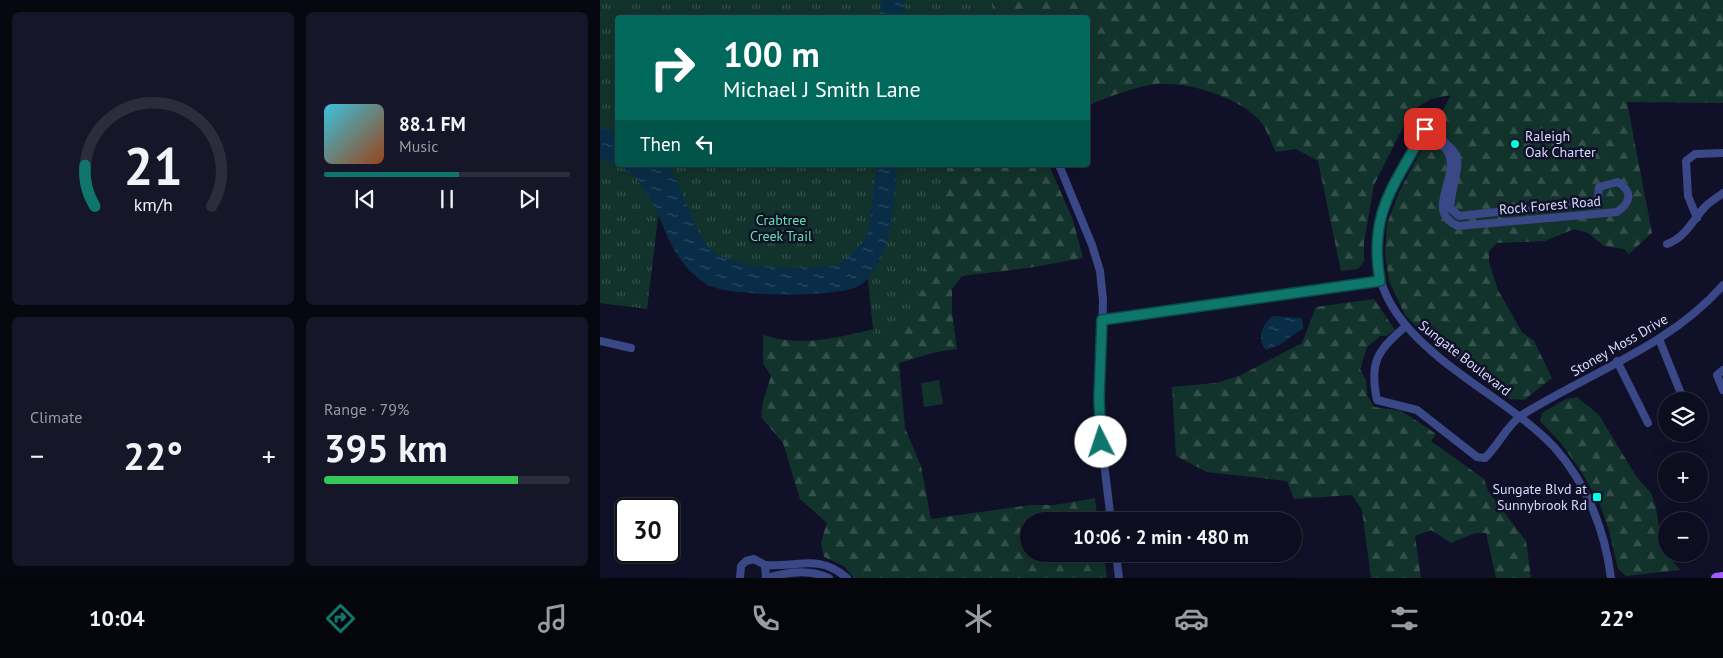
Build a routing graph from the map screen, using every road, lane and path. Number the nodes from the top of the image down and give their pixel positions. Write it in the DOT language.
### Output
graph roads {
  1 [pos="1433,114"];
  2 [pos="1423,132"];
  3 [pos="1723,153"];
  4 [pos="1060,167"];
  5 [pos="1723,193"];
  6 [pos="1697,218"];
  7 [pos="1667,244"];
  8 [pos="1380,281"];
  9 [pos="1723,285"];
  10 [pos="1102,320"];
  11 [pos="1406,326"];
  12 [pos="1659,339"];
  13 [pos="600,341"];
  14 [pos="630,348"];
  15 [pos="1617,361"];
  16 [pos="1723,370"];
  17 [pos="1723,390"];
  18 [pos="1680,392"];
  19 [pos="1520,417"];
  20 [pos="1648,423"];
  21 [pos="1110,512"];
  22 [pos="1117,562"];
  23 [pos="765,565"];
  24 [pos="1723,577"];
  25 [pos="740,578"];
  26 [pos="767,578"];
  27 [pos="828,578"];
  28 [pos="847,578"];
  29 [pos="1119,578"];
  30 [pos="1611,578"];
  31 [pos="1716,578"];
  1 -- 2 [label="street, Sungate Boulevard"];
  2 -- 2 [label="street, Rock Forest Road"];
  2 -- 8 [label="street, Sungate Boulevard"];
  3 -- 6 [label="street"];
  4 -- 10 [label="street"];
  5 -- 6 [label="street"];
  6 -- 7 [label="street"];
  8 -- 10 [label="street"];
  8 -- 11 [label="street, Sungate Boulevard"];
  9 -- 12 [label="street, Stoney Moss Drive"];
  10 -- 21 [label="street"];
  11 -- 19 [label="street, Sungate Boulevard"];
  11 -- 19 [label="street, Stoney Moss Drive"];
  12 -- 15 [label="street, Stoney Moss Drive"];
  12 -- 18 [label="street"];
  13 -- 14 [label="street"];
  15 -- 19 [label="street, Stoney Moss Drive"];
  15 -- 20 [label="street"];
  16 -- 17 [label="street"];
  19 -- 30 [label="street, Sungate Boulevard"];
  22 -- 29 [label="street"];
  23 -- 25 [label="street"];
  23 -- 26 [label="street"];
  23 -- 28 [label="street"];
  24 -- 31 [label="main road"];
  26 -- 27 [label="street"];
}
